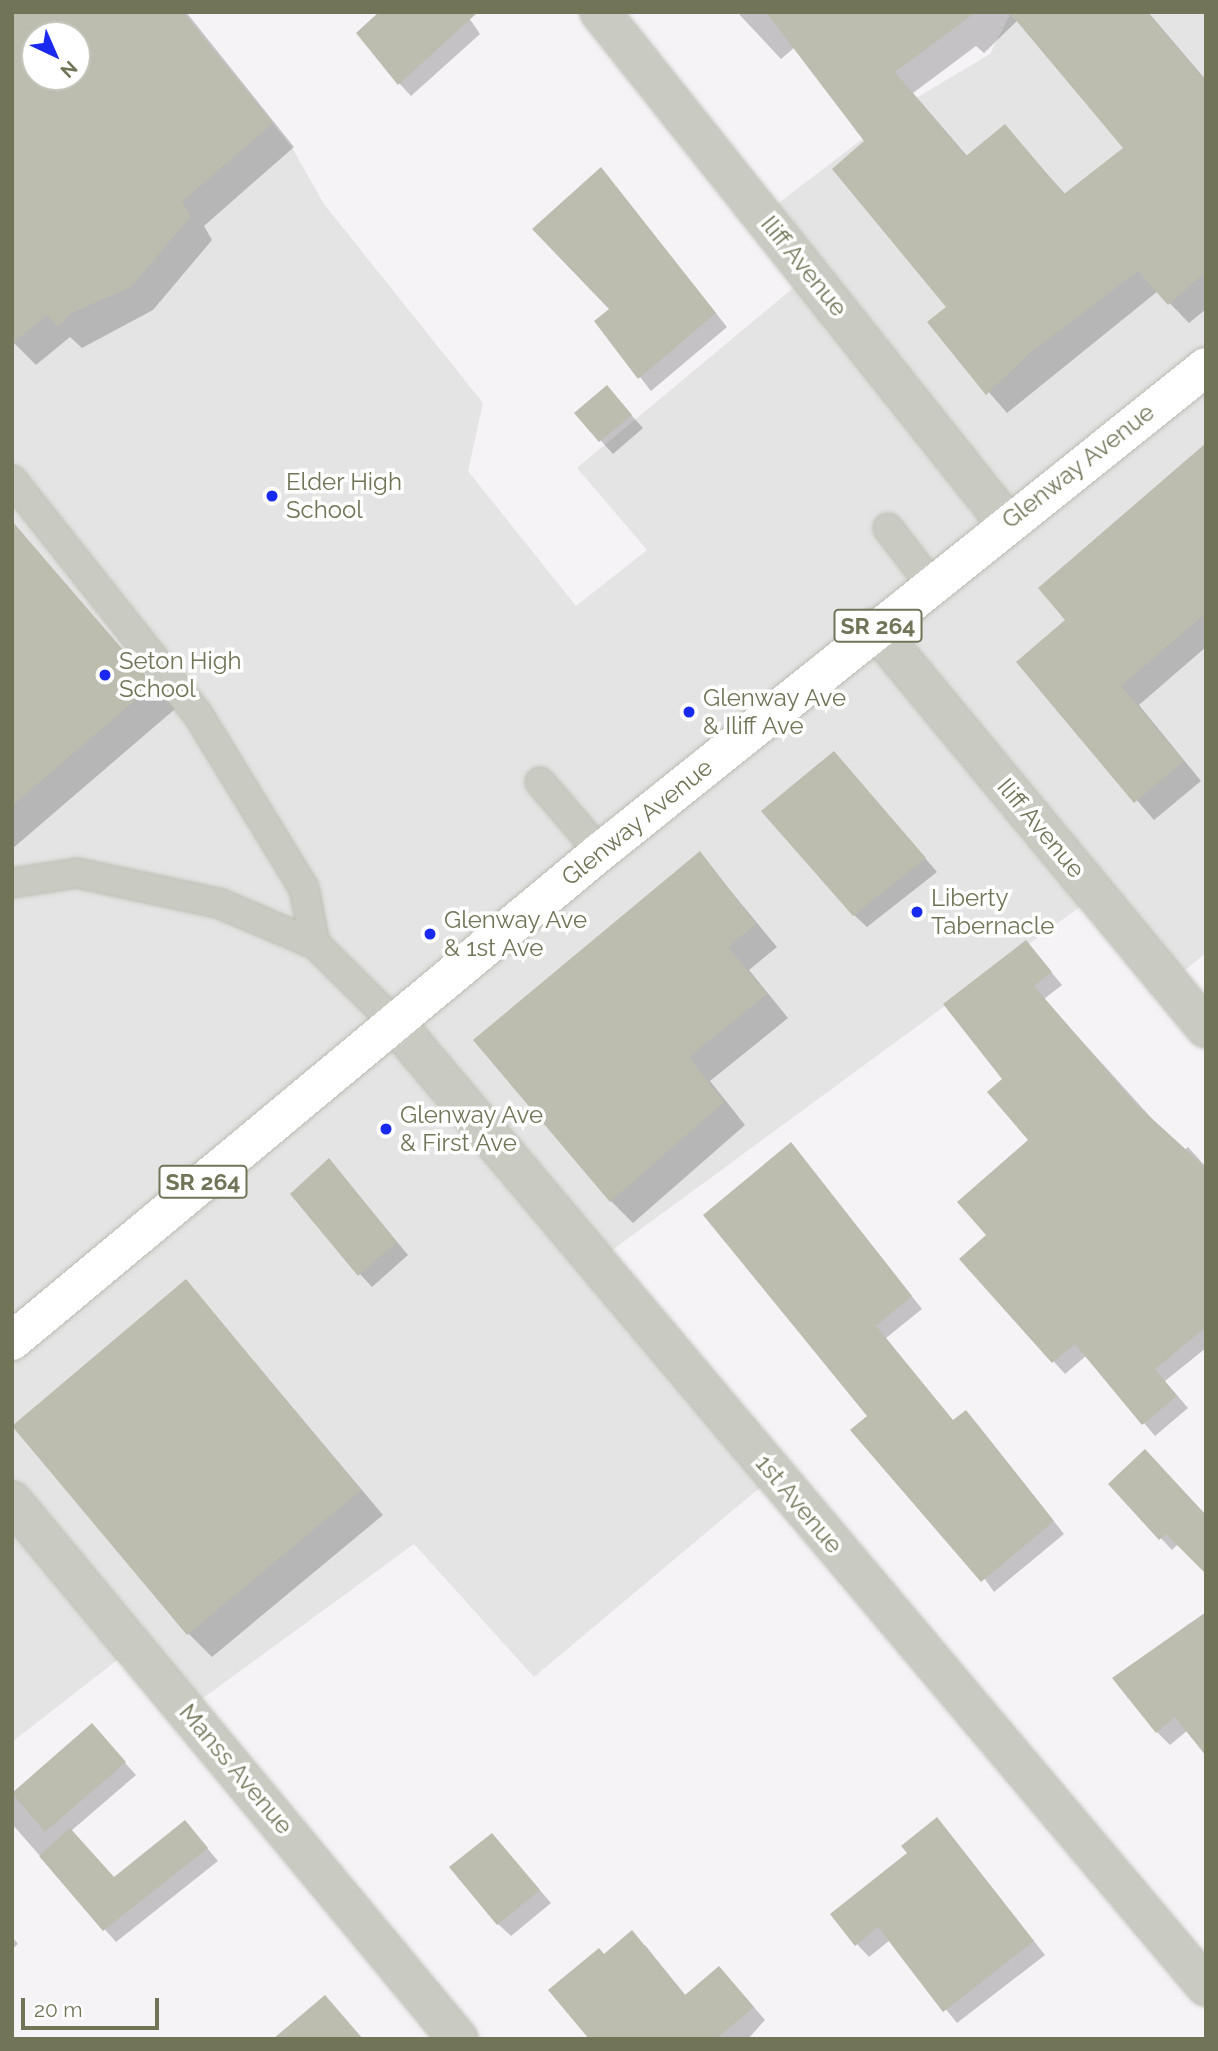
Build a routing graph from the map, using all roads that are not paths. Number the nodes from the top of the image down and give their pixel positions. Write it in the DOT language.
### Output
graph roads {
  1 [pos="600,12"];
  2 [pos="1206,368"];
  3 [pos="12,480"];
  4 [pos="1006,522"];
  5 [pos="888,528"];
  6 [pos="931,584"];
  7 [pos="875,628"];
  8 [pos="540,782"];
  9 [pos="600,852"];
  10 [pos="12,883"];
  11 [pos="315,944"];
  12 [pos="393,1021"];
  13 [pos="1206,1028"];
  14 [pos="12,1341"];
  15 [pos="12,1501"];
  16 [pos="1206,1986"];
  17 [pos="458,2039"];
  1 -- 4 [label="street, Iliff Avenue"];
  2 -- 4 [label="main road, Glenway Avenue / SR 264"];
  3 -- 11 [label="lane"];
  4 -- 6 [label="main road, Glenway Avenue / SR 264"];
  5 -- 6 [label="lane"];
  6 -- 7 [label="main road, Glenway Avenue / SR 264"];
  7 -- 9 [label="main road, Glenway Avenue / SR 264"];
  7 -- 13 [label="street, Iliff Avenue"];
  8 -- 9 [label="lane"];
  9 -- 12 [label="main road, Glenway Avenue / SR 264"];
  10 -- 11 [label="lane"];
  11 -- 12 [label="lane"];
  12 -- 14 [label="main road, Glenway Avenue / SR 264"];
  12 -- 16 [label="street, 1st Avenue"];
  15 -- 17 [label="street, Manss Avenue"];
}
